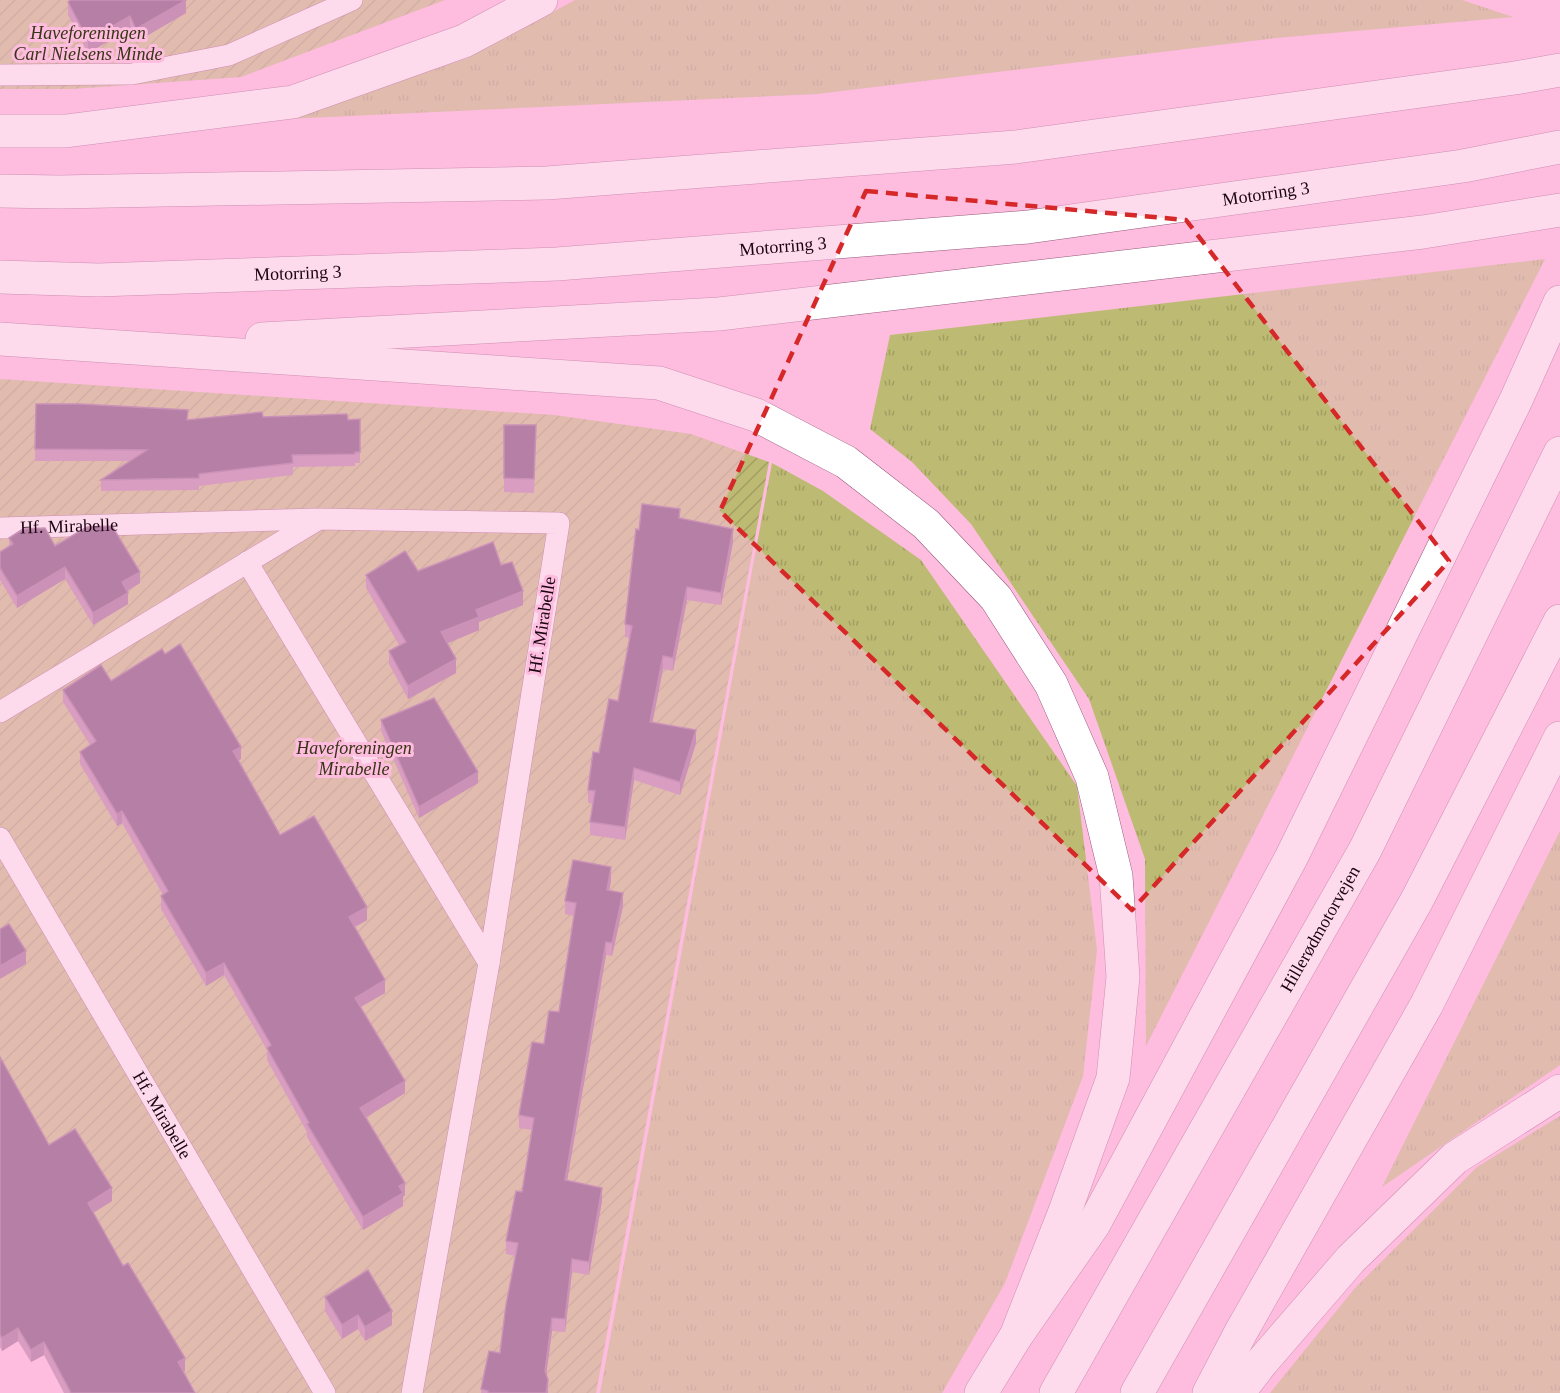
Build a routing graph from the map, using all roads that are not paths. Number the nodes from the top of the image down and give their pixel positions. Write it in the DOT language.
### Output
graph roads {
  1 [pos="352,0"];
  2 [pos="541,0"];
  3 [pos="330,4"];
  4 [pos="1560,70"];
  5 [pos="0,75"];
  6 [pos="0,131"];
  7 [pos="1560,147"];
  8 [pos="0,191"];
  9 [pos="1560,210"];
  10 [pos="0,277"];
  11 [pos="1560,302"];
  12 [pos="0,339"];
  13 [pos="114,347"];
  14 [pos="1560,453"];
  15 [pos="319,519"];
  16 [pos="0,528"];
  17 [pos="247,562"];
  18 [pos="1560,621"];
  19 [pos="0,712"];
  20 [pos="1560,738"];
  21 [pos="0,838"];
  22 [pos="489,963"];
  23 [pos="1560,1090"];
  24 [pos="1016,1335"];
  25 [pos="325,1393"];
  26 [pos="412,1393"];
  27 [pos="981,1393"];
  28 [pos="1056,1393"];
  29 [pos="1137,1393"];
  30 [pos="1209,1393"];
  31 [pos="1238,1393"];
  1 -- 3 [label="lane"];
  2 -- 6 [label="highway"];
  3 -- 5 [label="lane"];
  4 -- 8 [label="highway"];
  7 -- 10 [label="highway, Motorring 3"];
  9 -- 13 [label="highway"];
  11 -- 24 [label="highway"];
  12 -- 13 [label="highway"];
  13 -- 24 [label="highway"];
  14 -- 28 [label="highway, Hillerødmotorvejen"];
  15 -- 16 [label="lane, Hf. Mirabelle"];
  15 -- 17 [label="lane"];
  15 -- 22 [label="lane, Hf. Mirabelle"];
  17 -- 19 [label="lane"];
  17 -- 22 [label="lane"];
  18 -- 29 [label="highway"];
  20 -- 30 [label="highway"];
  21 -- 25 [label="lane, Hf. Mirabelle"];
  22 -- 26 [label="lane, Hf. Mirabelle"];
  23 -- 31 [label="highway"];
  24 -- 27 [label="highway"];
}
